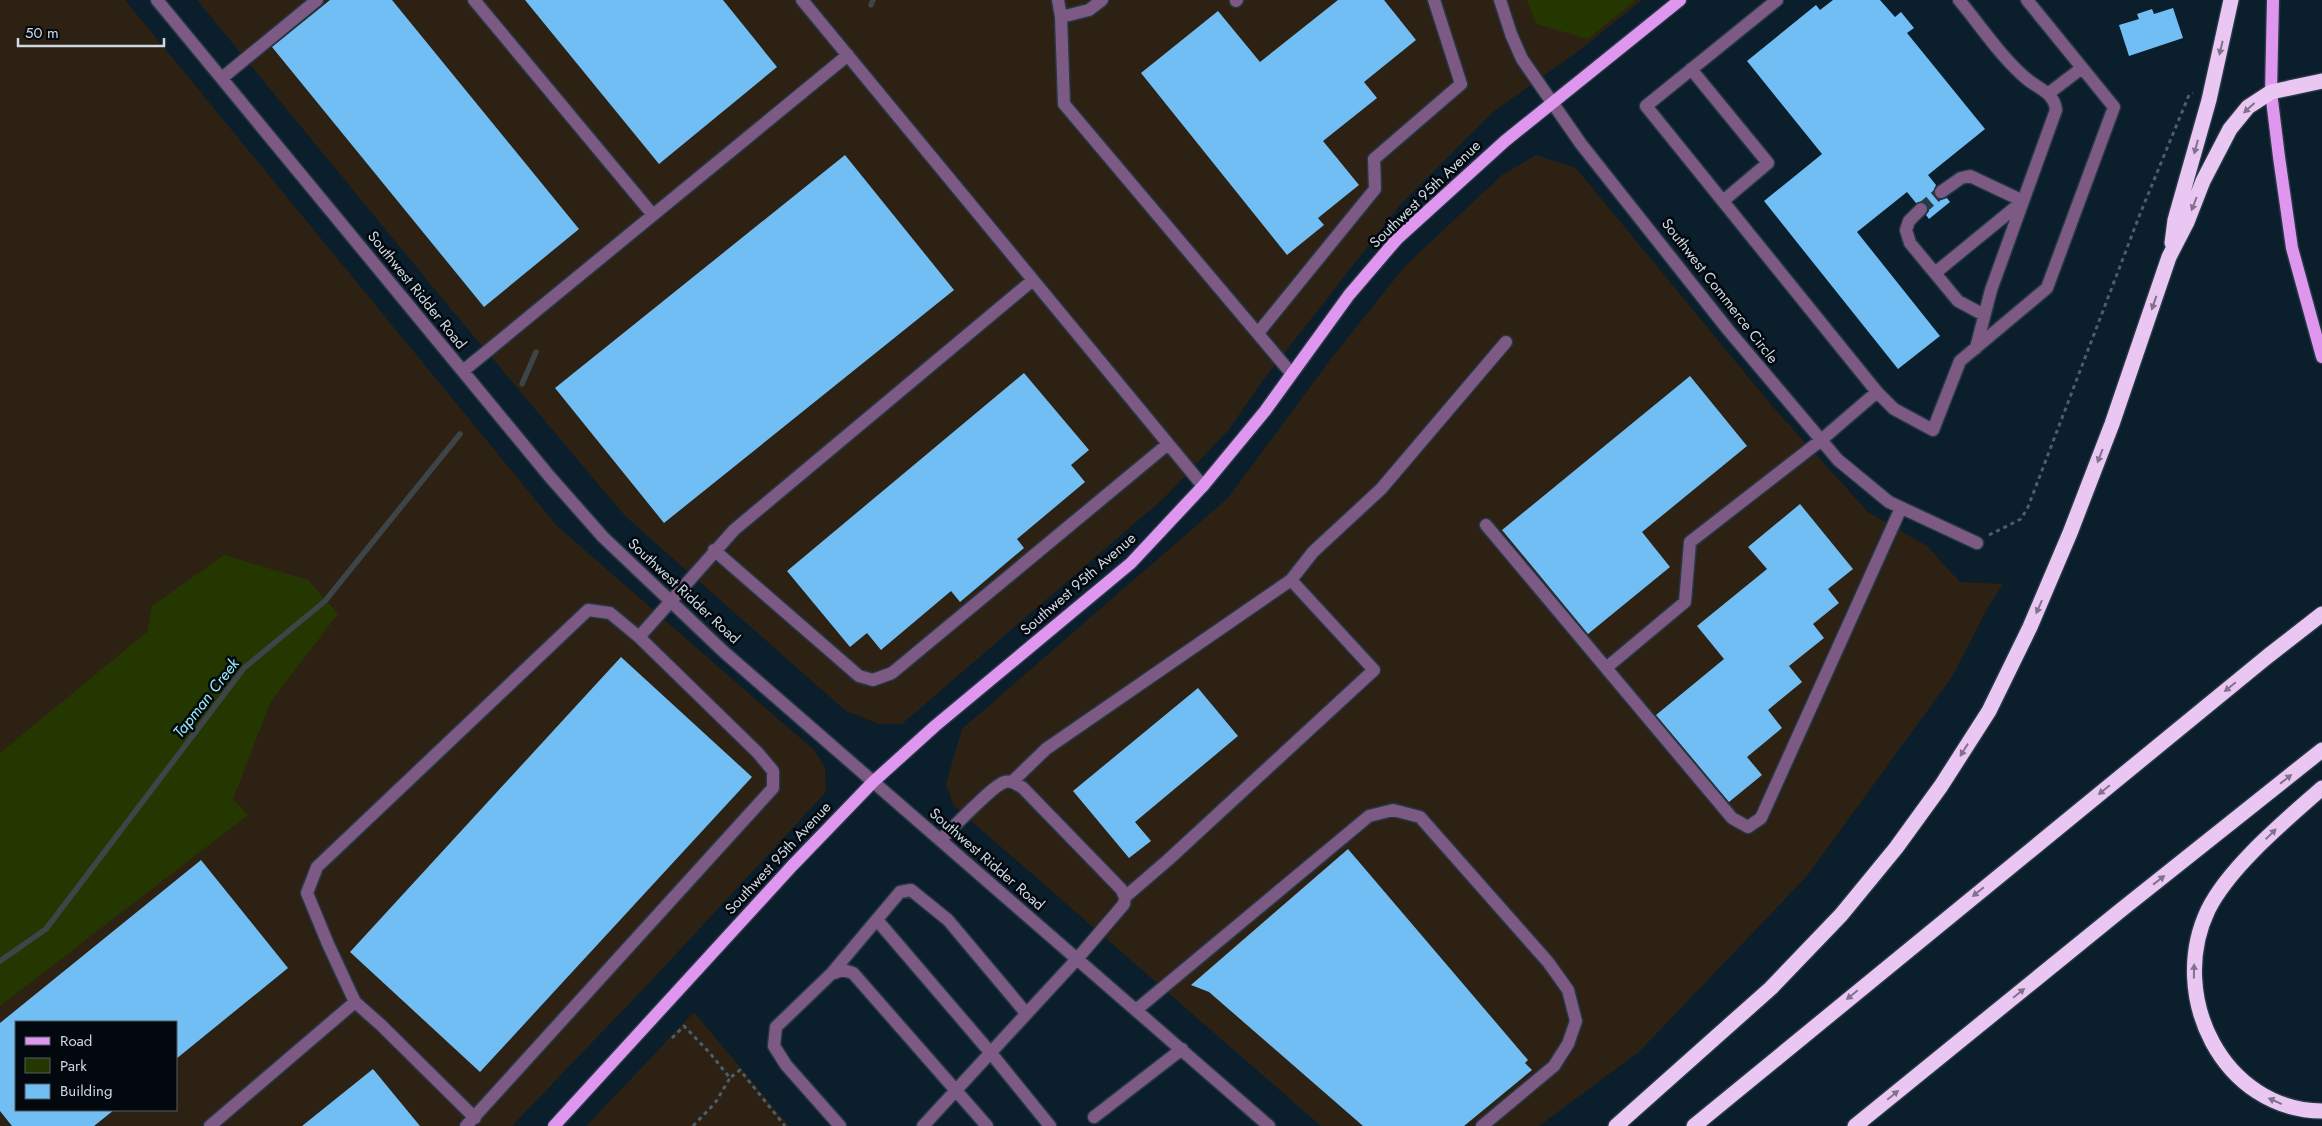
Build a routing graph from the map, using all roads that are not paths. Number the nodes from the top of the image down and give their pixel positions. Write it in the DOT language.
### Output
graph roads {
  1 [pos="157,0"];
  2 [pos="317,0"];
  3 [pos="474,0"];
  4 [pos="802,0"];
  5 [pos="1058,0"];
  6 [pos="1102,0"];
  7 [pos="1434,0"];
  8 [pos="1500,0"];
  9 [pos="1680,0"];
  10 [pos="1777,0"];
  11 [pos="1959,0"];
  12 [pos="2027,0"];
  13 [pos="2230,0"];
  14 [pos="2273,0"];
  15 [pos="1062,17"];
  16 [pos="848,56"];
  17 [pos="2082,68"];
  18 [pos="1691,69"];
  19 [pos="222,78"];
  20 [pos="2322,81"];
  21 [pos="2271,92"];
  22 [pos="2049,93"];
  23 [pos="1552,102"];
  24 [pos="1941,192"];
  25 [pos="1723,201"];
  26 [pos="2023,201"];
  27 [pos="1921,208"];
  28 [pos="653,215"];
  29 [pos="2170,257"];
  30 [pos="1935,273"];
  31 [pos="1033,280"];
  32 [pos="1984,315"];
  33 [pos="1258,333"];
  34 [pos="1506,342"];
  35 [pos="1976,348"];
  36 [pos="2322,357"];
  37 [pos="463,371"];
  38 [pos="1291,373"];
  39 [pos="1877,392"];
  40 [pos="1820,441"];
  41 [pos="1168,444"];
  42 [pos="1202,486"];
  43 [pos="1901,508"];
  44 [pos="1486,525"];
  45 [pos="1977,543"];
  46 [pos="714,550"];
  47 [pos="1291,580"];
  48 [pos="670,601"];
  49 [pos="2322,603"];
  50 [pos="2322,614"];
  51 [pos="639,637"];
  52 [pos="2268,656"];
  53 [pos="1606,668"];
  54 [pos="2322,750"];
  55 [pos="873,782"];
  56 [pos="1012,782"];
  57 [pos="2322,788"];
  58 [pos="940,840"];
  59 [pos="1125,897"];
  60 [pos="876,920"];
  61 [pos="1077,959"];
  62 [pos="831,974"];
  63 [pos="355,1002"];
  64 [pos="1136,1010"];
  65 [pos="1026,1013"];
  66 [pos="1182,1050"];
  67 [pos="990,1052"];
  68 [pos="956,1090"];
  69 [pos="2322,1111"];
  70 [pos="1094,1117"];
  71 [pos="470,1122"];
  72 [pos="210,1126"];
  73 [pos="554,1126"];
  74 [pos="840,1126"];
  75 [pos="923,1126"];
  76 [pos="987,1126"];
  77 [pos="1050,1126"];
  78 [pos="1269,1126"];
  79 [pos="1482,1126"];
  80 [pos="1616,1126"];
  81 [pos="1694,1126"];
  82 [pos="1855,1126"];
  1 -- 19 [label="street, Southwest Ridder Road"];
  2 -- 19 [label="street"];
  3 -- 28 [label="street"];
  4 -- 16 [label="street"];
  5 -- 15 [label="street"];
  6 -- 15 [label="street"];
  7 -- 33 [label="street"];
  8 -- 23 [label="street, Southwest Commerce Circle"];
  9 -- 23 [label="main road, Southwest 95th Avenue"];
  10 -- 18 [label="street"];
  11 -- 22 [label="street"];
  12 -- 17 [label="street"];
  13 -- 29 [label="highway, one-way"];
  14 -- 21 [label="main road"];
  15 -- 33 [label="street"];
  16 -- 28 [label="street"];
  16 -- 31 [label="street"];
  17 -- 22 [label="street"];
  17 -- 35 [label="street"];
  18 -- 25 [label="street"];
  18 -- 25 [label="street"];
  19 -- 37 [label="street, Southwest Ridder Road"];
  20 -- 21 [label="highway"];
  21 -- 29 [label="highway, one-way"];
  21 -- 36 [label="main road"];
  22 -- 26 [label="street"];
  23 -- 38 [label="main road, Southwest 95th Avenue"];
  23 -- 40 [label="street, Southwest Commerce Circle"];
  24 -- 26 [label="street"];
  25 -- 39 [label="street"];
  26 -- 30 [label="street"];
  26 -- 32 [label="street"];
  27 -- 30 [label="street"];
  28 -- 37 [label="street"];
  29 -- 80 [label="highway, one-way"];
  30 -- 32 [label="street"];
  31 -- 41 [label="street"];
  31 -- 46 [label="street"];
  32 -- 35 [label="street"];
  33 -- 38 [label="street"];
  34 -- 47 [label="street"];
  35 -- 39 [label="street"];
  37 -- 48 [label="street, Southwest Ridder Road"];
  38 -- 42 [label="main road, Southwest 95th Avenue"];
  39 -- 40 [label="street"];
  40 -- 43 [label="street, Southwest Commerce Circle"];
  40 -- 53 [label="street"];
  41 -- 42 [label="street"];
  41 -- 46 [label="street"];
  42 -- 55 [label="main road, Southwest 95th Avenue"];
  43 -- 45 [label="street, Southwest Commerce Circle"];
  43 -- 53 [label="street"];
  44 -- 53 [label="street"];
  46 -- 48 [label="street"];
  47 -- 56 [label="street"];
  47 -- 59 [label="street"];
  48 -- 51 [label="street"];
  48 -- 55 [label="street, Southwest Ridder Road"];
  49 -- 52 [label="highway"];
  50 -- 52 [label="highway"];
  51 -- 63 [label="street"];
  51 -- 71 [label="street"];
  52 -- 81 [label="highway, one-way"];
  82 -- 54 [label="highway, one-way"];
  55 -- 58 [label="street, Southwest Ridder Road"];
  55 -- 73 [label="main road, Southwest 95th Avenue"];
  56 -- 58 [label="street"];
  56 -- 59 [label="street"];
  69 -- 57 [label="highway, one-way"];
  58 -- 61 [label="street, Southwest Ridder Road"];
  59 -- 61 [label="street"];
  60 -- 62 [label="street"];
  60 -- 65 [label="street"];
  60 -- 67 [label="street"];
  61 -- 64 [label="street, Southwest Ridder Road"];
  61 -- 65 [label="street"];
  62 -- 68 [label="street"];
  62 -- 74 [label="street"];
  63 -- 71 [label="street"];
  63 -- 72 [label="street"];
  64 -- 66 [label="street, Southwest Ridder Road"];
  64 -- 79 [label="street"];
  65 -- 67 [label="street"];
  66 -- 70 [label="street"];
  66 -- 78 [label="street, Southwest Ridder Road"];
  67 -- 68 [label="street"];
  67 -- 77 [label="street"];
  68 -- 75 [label="street"];
  68 -- 76 [label="street"];
}
